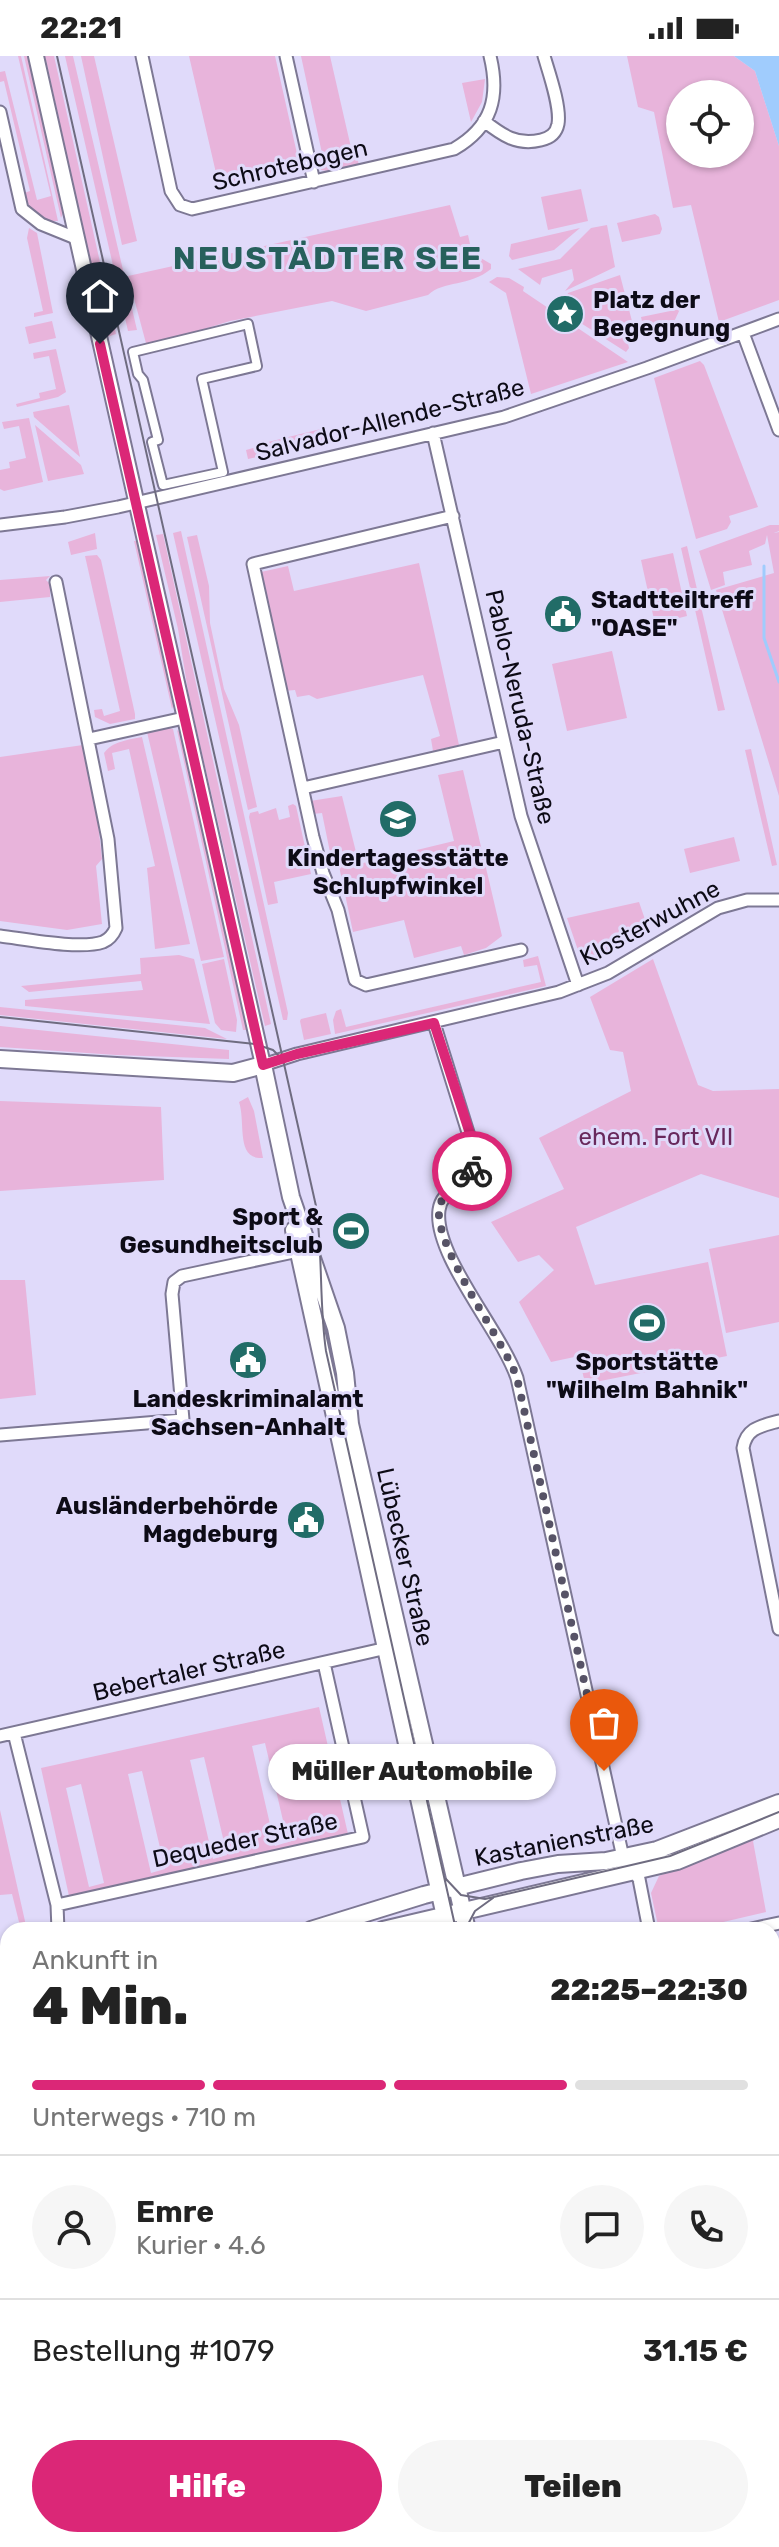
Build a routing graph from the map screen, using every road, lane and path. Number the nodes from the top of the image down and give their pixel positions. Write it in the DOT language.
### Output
graph roads {
  1 [pos="36,56"];
  2 [pos="142,56"];
  3 [pos="286,56"];
  4 [pos="490,56"];
  5 [pos="544,56"];
  6 [pos="0,112"];
  7 [pos="484,121"];
  8 [pos="314,182"];
  9 [pos="78,239"];
  10 [pos="779,319"];
  11 [pos="743,333"];
  12 [pos="133,352"];
  13 [pos="779,430"];
  14 [pos="433,433"];
  15 [pos="136,502"];
  16 [pos="453,516"];
  17 [pos="0,525"];
  18 [pos="56,582"];
  19 [pos="184,718"];
  20 [pos="89,739"];
  21 [pos="504,742"];
  22 [pos="303,788"];
  23 [pos="779,900"];
  24 [pos="0,936"];
  25 [pos="521,950"];
  26 [pos="578,985"];
  27 [pos="434,1023"];
  28 [pos="0,1059"];
  29 [pos="263,1065"];
  30 [pos="291,1197"];
  31 [pos="298,1251"];
  32 [pos="779,1421"];
  33 [pos="0,1435"];
  34 [pos="779,1629"];
  35 [pos="387,1648"];
  36 [pos="324,1663"];
  37 [pos="14,1733"];
  38 [pos="0,1736"];
  39 [pos="779,1803"];
  40 [pos="779,1819"];
  41 [pos="625,1858"];
  42 [pos="635,1872"];
  43 [pos="447,1889"];
  44 [pos="57,1905"];
  45 [pos="452,1918"];
  46 [pos="58,1922"];
  47 [pos="338,1922"];
  48 [pos="429,1922"];
  49 [pos="647,1922"];
  1 -- 9 [label="street"];
  2 -- 8 [label="street, Schrotebogen"];
  3 -- 8 [label="street"];
  4 -- 7 [label="street"];
  5 -- 7 [label="street"];
  6 -- 9 [label="street"];
  7 -- 8 [label="street, Schrotebogen"];
  9 -- 15 [label="street"];
  10 -- 11 [label="street, Salvador-Allende-Straße"];
  11 -- 13 [label="street"];
  11 -- 14 [label="street, Salvador-Allende-Straße"];
  12 -- 12 [label="street"];
  14 -- 15 [label="street, Salvador-Allende-Straße"];
  14 -- 16 [label="street, Pablo-Neruda-Straße"];
  15 -- 17 [label="street, Salvador-Allende-Straße"];
  15 -- 19 [label="street"];
  16 -- 21 [label="street, Pablo-Neruda-Straße"];
  16 -- 22 [label="street"];
  18 -- 20 [label="street"];
  19 -- 20 [label="street"];
  19 -- 29 [label="street"];
  20 -- 24 [label="street"];
  21 -- 22 [label="street"];
  21 -- 26 [label="street, Pablo-Neruda-Straße"];
  22 -- 25 [label="street"];
  23 -- 26 [label="street, Klosterwuhne"];
  26 -- 27 [label="street, Klosterwuhne"];
  27 -- 29 [label="street, Klosterwuhne"];
  27 -- 41 [label="street"];
  28 -- 29 [label="main road"];
  29 -- 30 [label="main road, Lübecker Straße"];
  30 -- 31 [label="main road, Lübecker Straße"];
  30 -- 43 [label="main road, Lübecker Straße"];
  31 -- 33 [label="street"];
  31 -- 35 [label="main road, Lübecker Straße"];
  32 -- 34 [label="street"];
  35 -- 36 [label="street, Bebertaler Straße"];
  35 -- 43 [label="main road, Lübecker Straße"];
  36 -- 37 [label="street, Bebertaler Straße"];
  36 -- 44 [label="street, Dequeder Straße"];
  37 -- 38 [label="street, Bebertaler Straße"];
  37 -- 44 [label="street"];
  39 -- 41 [label="main road, Kastanienstraße"];
  40 -- 42 [label="main road, Kastanienstraße"];
  41 -- 42 [label="street"];
  41 -- 43 [label="main road, Kastanienstraße"];
  42 -- 45 [label="main road, Kastanienstraße"];
  42 -- 49 [label="street"];
  43 -- 45 [label="main road, Lübecker Straße"];
  43 -- 47 [label="main road, Kastanienstraße"];
  44 -- 46 [label="street"];
  45 -- 48 [label="main road, Kastanienstraße"];
}
